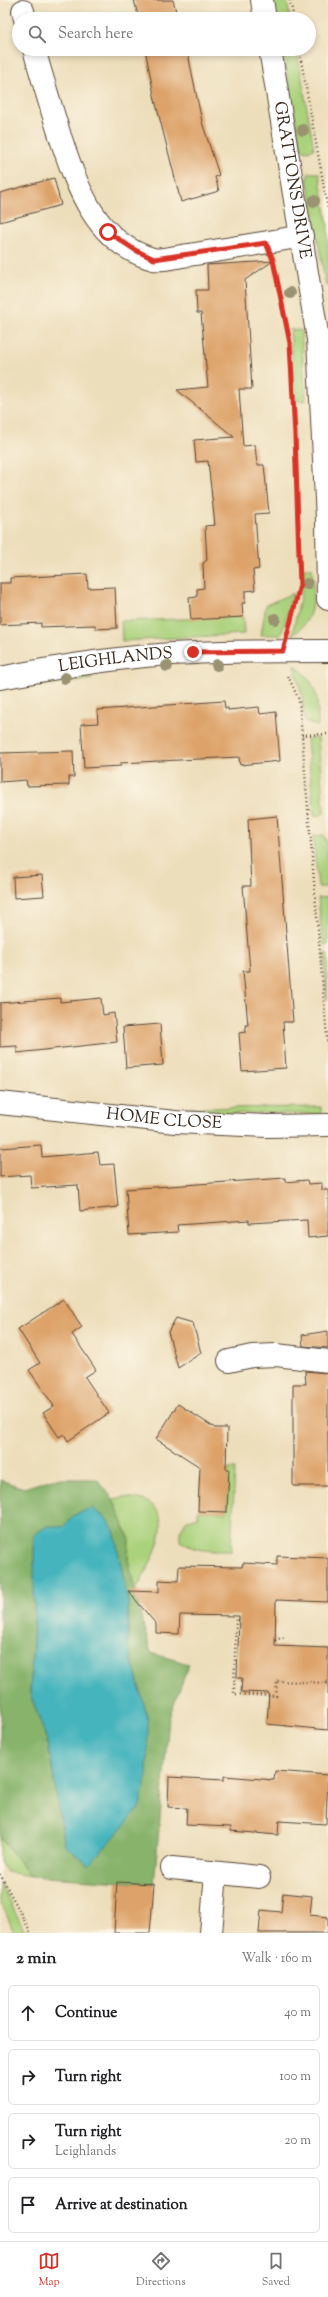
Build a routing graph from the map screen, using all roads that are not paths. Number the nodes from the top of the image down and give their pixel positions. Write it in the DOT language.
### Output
graph roads {
  1 [pos="262,0"];
  2 [pos="264,12"];
  3 [pos="36,56"];
  4 [pos="271,56"];
  5 [pos="302,236"];
  6 [pos="325,388"];
  7 [pos="328,599"];
  8 [pos="328,651"];
  9 [pos="0,678"];
  10 [pos="0,1103"];
  11 [pos="328,1124"];
  12 [pos="328,1360"];
  13 [pos="230,1361"];
  14 [pos="172,1868"];
  15 [pos="216,1873"];
  16 [pos="259,1877"];
  17 [pos="211,1933"];
  1 -- 2 [label="street"];
  3 -- 5 [label="street"];
  4 -- 5 [label="street, GRATTONS DRIVE"];
  5 -- 6 [label="street, GRATTONS DRIVE"];
  6 -- 7 [label="street, GRATTONS DRIVE"];
  8 -- 9 [label="street, LEIGHLANDS"];
  10 -- 11 [label="street, HOME CLOSE"];
  12 -- 13 [label="street"];
  14 -- 15 [label="street"];
  15 -- 16 [label="street"];
  15 -- 17 [label="street"];
}
